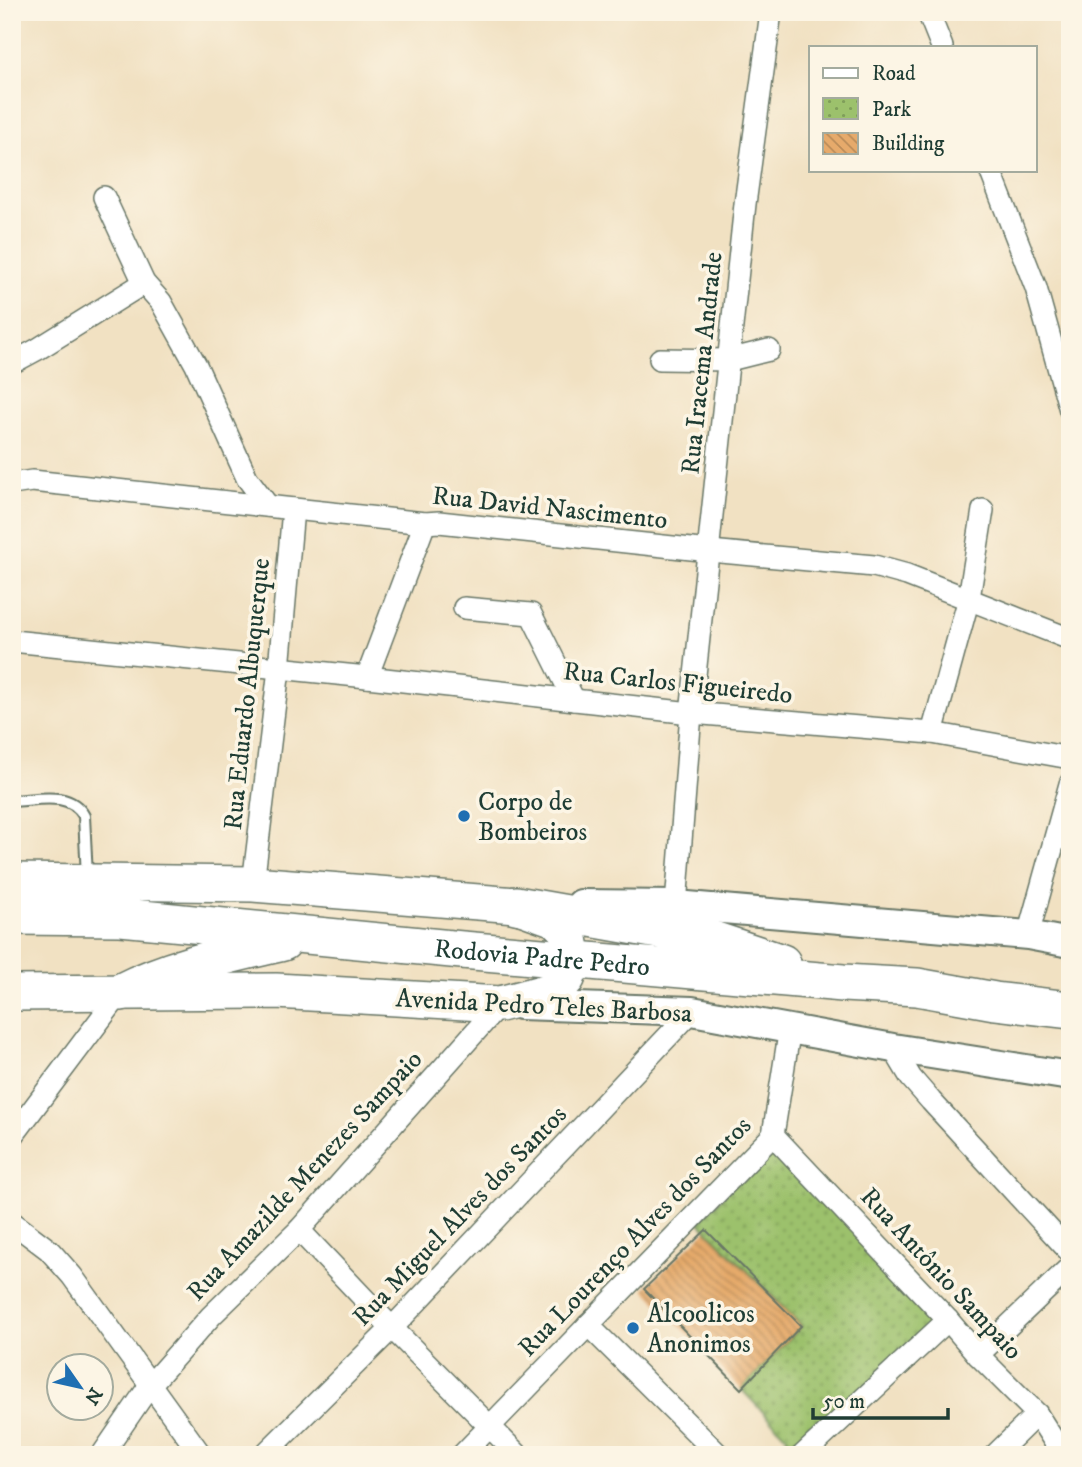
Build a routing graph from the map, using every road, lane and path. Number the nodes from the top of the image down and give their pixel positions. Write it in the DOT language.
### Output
graph roads {
  1 [pos="771,12"];
  2 [pos="928,12"];
  3 [pos="942,46"];
  4 [pos="991,172"];
  5 [pos="104,197"];
  6 [pos="144,283"];
  7 [pos="769,350"];
  8 [pos="660,359"];
  9 [pos="729,360"];
  10 [pos="12,363"];
  11 [pos="1070,410"];
  12 [pos="12,484"];
  13 [pos="268,506"];
  14 [pos="293,509"];
  15 [pos="983,510"];
  16 [pos="425,523"];
  17 [pos="710,551"];
  18 [pos="969,598"];
  19 [pos="464,608"];
  20 [pos="1070,639"];
  21 [pos="12,641"];
  22 [pos="279,669"];
  23 [pos="367,677"];
  24 [pos="574,700"];
  25 [pos="691,713"];
  26 [pos="932,733"];
  27 [pos="1070,758"];
  28 [pos="1070,784"];
  29 [pos="12,800"];
  30 [pos="12,860"];
  31 [pos="27,881"];
  32 [pos="87,882"];
  33 [pos="253,884"];
  34 [pos="516,905"];
  35 [pos="676,905"];
  36 [pos="12,916"];
  37 [pos="313,935"];
  38 [pos="1028,935"];
  39 [pos="1070,943"];
  40 [pos="574,960"];
  41 [pos="843,983"];
  42 [pos="121,992"];
  43 [pos="12,993"];
  44 [pos="500,1004"];
  45 [pos="1070,1010"];
  46 [pos="692,1011"];
  47 [pos="790,1028"];
  48 [pos="893,1048"];
  49 [pos="1070,1076"];
  50 [pos="774,1135"];
  51 [pos="12,1137"];
  52 [pos="15,1230"];
  53 [pos="299,1230"];
  54 [pos="1070,1252"];
  55 [pos="1070,1267"];
  56 [pos="948,1320"];
  57 [pos="588,1325"];
  58 [pos="392,1328"];
  59 [pos="978,1355"];
  60 [pos="149,1385"];
  61 [pos="1037,1414"];
  62 [pos="490,1427"];
  63 [pos="102,1455"];
  64 [pos="201,1455"];
  65 [pos="264,1455"];
  66 [pos="462,1455"];
  67 [pos="518,1455"];
  68 [pos="719,1455"];
  69 [pos="803,1455"];
  70 [pos="995,1455"];
  71 [pos="1063,1455"];
  1 -- 9 [label="street, Rua Iracema Andrade"];
  2 -- 3 [label="street"];
  4 -- 11 [label="street"];
  5 -- 6 [label="street"];
  6 -- 10 [label="street"];
  6 -- 13 [label="street"];
  7 -- 9 [label="street"];
  8 -- 9 [label="street"];
  9 -- 17 [label="street, Rua Iracema Andrade"];
  12 -- 13 [label="street, Rua David Nascimento"];
  13 -- 14 [label="street, Rua David Nascimento"];
  14 -- 16 [label="street, Rua David Nascimento"];
  14 -- 22 [label="street, Rua Eduardo Albuquerque"];
  15 -- 18 [label="street"];
  16 -- 17 [label="street, Rua David Nascimento"];
  16 -- 23 [label="street"];
  17 -- 18 [label="street, Rua David Nascimento"];
  17 -- 25 [label="street, Rua Iracema Andrade"];
  18 -- 20 [label="street, Rua David Nascimento"];
  18 -- 26 [label="street"];
  19 -- 24 [label="street"];
  21 -- 22 [label="street, Rua Carlos Figueiredo"];
  22 -- 23 [label="street, Rua Carlos Figueiredo"];
  22 -- 33 [label="street, Rua Eduardo Albuquerque"];
  23 -- 24 [label="street, Rua Carlos Figueiredo"];
  24 -- 25 [label="street, Rua Carlos Figueiredo"];
  25 -- 26 [label="street, Rua Carlos Figueiredo"];
  25 -- 35 [label="street, Rua Iracema Andrade"];
  26 -- 27 [label="street, Rua Carlos Figueiredo"];
  28 -- 38 [label="street"];
  29 -- 32 [label="lane"];
  30 -- 31 [label="main road"];
  31 -- 32 [label="main road"];
  32 -- 33 [label="main road"];
  33 -- 34 [label="main road"];
  34 -- 35 [label="street"];
  34 -- 40 [label="main road"];
  34 -- 41 [label="highway"];
  35 -- 38 [label="street"];
  36 -- 37 [label="highway, Rodovia Padre Pedro"];
  37 -- 40 [label="highway, Rodovia Padre Pedro"];
  37 -- 42 [label="highway"];
  38 -- 39 [label="street"];
  40 -- 41 [label="highway, Rodovia Padre Pedro"];
  40 -- 44 [label="main road"];
  41 -- 45 [label="highway, Rodovia Padre Pedro"];
  42 -- 43 [label="main road, Avenida Pedro Teles Barbosa"];
  42 -- 44 [label="main road, Avenida Pedro Teles Barbosa"];
  42 -- 51 [label="street"];
  44 -- 46 [label="street, Avenida Pedro Teles Barbosa"];
  44 -- 53 [label="street, Rua Amazilde Menezes Sampaio"];
  46 -- 47 [label="street, Avenida Pedro Teles Barbosa"];
  46 -- 58 [label="street, Rua Miguel Alves dos Santos"];
  47 -- 48 [label="street, Avenida Pedro Teles Barbosa"];
  47 -- 50 [label="street, Rua Lourenço Alves dos Santos"];
  48 -- 49 [label="street, Avenida Pedro Teles Barbosa"];
  48 -- 54 [label="street"];
  50 -- 56 [label="street, Rua Antônio Sampaio"];
  50 -- 57 [label="street, Rua Lourenço Alves dos Santos"];
  52 -- 60 [label="street"];
  53 -- 58 [label="street"];
  53 -- 60 [label="street, Rua Amazilde Menezes Sampaio"];
  55 -- 59 [label="street"];
  56 -- 59 [label="street, Rua Antônio Sampaio"];
  56 -- 69 [label="street"];
  57 -- 62 [label="street, Rua Lourenço Alves dos Santos"];
  57 -- 68 [label="street"];
  58 -- 62 [label="street"];
  58 -- 65 [label="street, Rua Miguel Alves dos Santos"];
  59 -- 61 [label="street, Rua Antônio Sampaio"];
  60 -- 63 [label="street, Rua Amazilde Menezes Sampaio"];
  60 -- 64 [label="street"];
  61 -- 70 [label="street"];
  61 -- 71 [label="street, Rua Antônio Sampaio"];
  62 -- 66 [label="street, Rua Lourenço Alves dos Santos"];
  62 -- 67 [label="street"];
}
